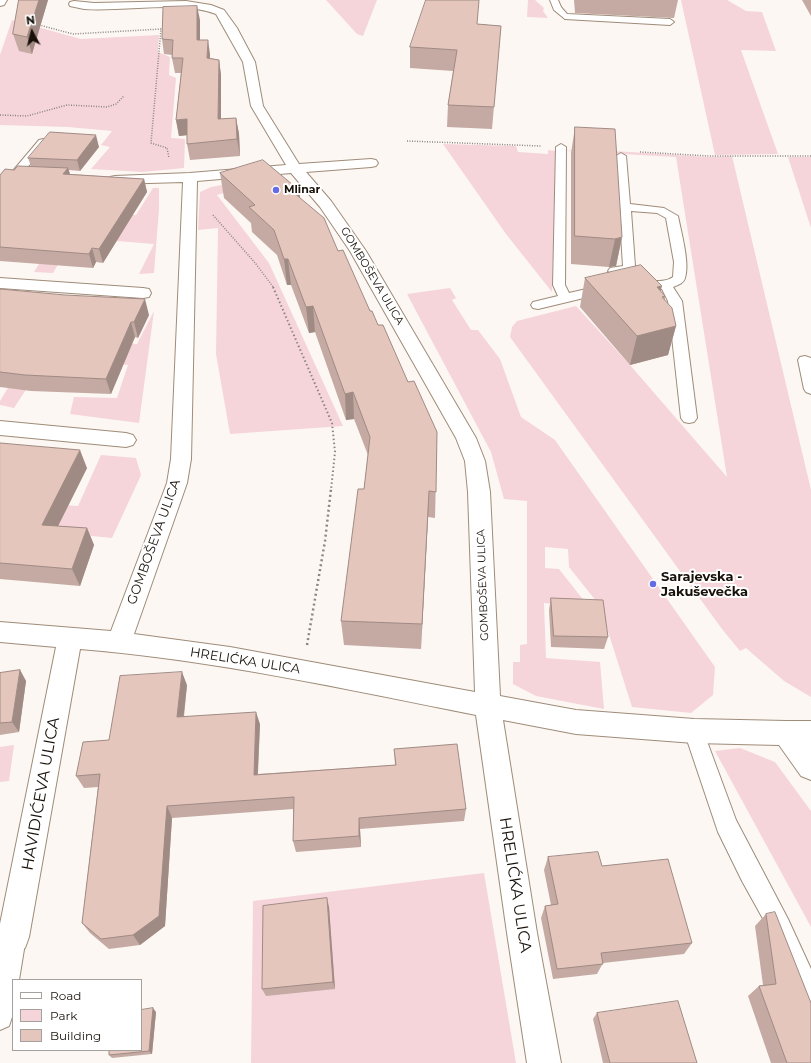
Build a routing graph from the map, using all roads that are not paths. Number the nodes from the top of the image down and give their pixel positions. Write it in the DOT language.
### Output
graph roads {
  1 [pos="2,0"];
  2 [pos="554,0"];
  3 [pos="0,3"];
  4 [pos="74,4"];
  5 [pos="670,22"];
  6 [pos="50,134"];
  7 [pos="561,147"];
  8 [pos="621,156"];
  9 [pos="371,163"];
  10 [pos="295,169"];
  11 [pos="0,173"];
  12 [pos="16,174"];
  13 [pos="31,175"];
  14 [pos="190,177"];
  15 [pos="104,179"];
  16 [pos="624,207"];
  17 [pos="614,271"];
  18 [pos="0,284"];
  19 [pos="627,285"];
  20 [pos="665,285"];
  21 [pos="613,287"];
  22 [pos="143,292"];
  23 [pos="565,298"];
  24 [pos="538,305"];
  25 [pos="805,360"];
  26 [pos="811,389"];
  27 [pos="689,418"];
  28 [pos="0,428"];
  29 [pos="126,440"];
  30 [pos="0,632"];
  31 [pos="70,637"];
  32 [pos="119,642"];
  33 [pos="488,707"];
  34 [pos="694,731"];
  35 [pos="799,733"];
  36 [pos="811,767"];
  37 [pos="7,938"];
  38 [pos="811,997"];
  39 [pos="0,1017"];
  40 [pos="544,1063"];
  1 -- 3 [label="street"];
  2 -- 5 [label="lane"];
  4 -- 10 [label="street, GOMBOŠEVA ULICA"];
  6 -- 12 [label="lane"];
  7 -- 23 [label="lane"];
  8 -- 16 [label="lane"];
  9 -- 10 [label="street"];
  10 -- 14 [label="street"];
  10 -- 33 [label="street, GOMBOŠEVA ULICA"];
  11 -- 12 [label="street"];
  12 -- 13 [label="street"];
  14 -- 15 [label="street"];
  14 -- 32 [label="street, GOMBOŠEVA ULICA"];
  16 -- 17 [label="lane"];
  16 -- 20 [label="lane"];
  18 -- 22 [label="street"];
  19 -- 20 [label="lane"];
  20 -- 27 [label="lane"];
  21 -- 23 [label="lane"];
  23 -- 24 [label="lane"];
  25 -- 26 [label="lane"];
  28 -- 29 [label="street"];
  30 -- 31 [label="street, HRELIĆKA ULICA"];
  31 -- 32 [label="street, HRELIĆKA ULICA"];
  31 -- 37 [label="street, HAVIDIĆEVA ULICA"];
  32 -- 33 [label="street, HRELIĆKA ULICA"];
  33 -- 34 [label="street, HRELIĆKA ULICA"];
  33 -- 40 [label="street, HRELIĆKA ULICA"];
  34 -- 35 [label="street, HRELIĆKA ULICA"];
  34 -- 38 [label="lane"];
  35 -- 36 [label="street"];
  37 -- 39 [label="lane"];
}
